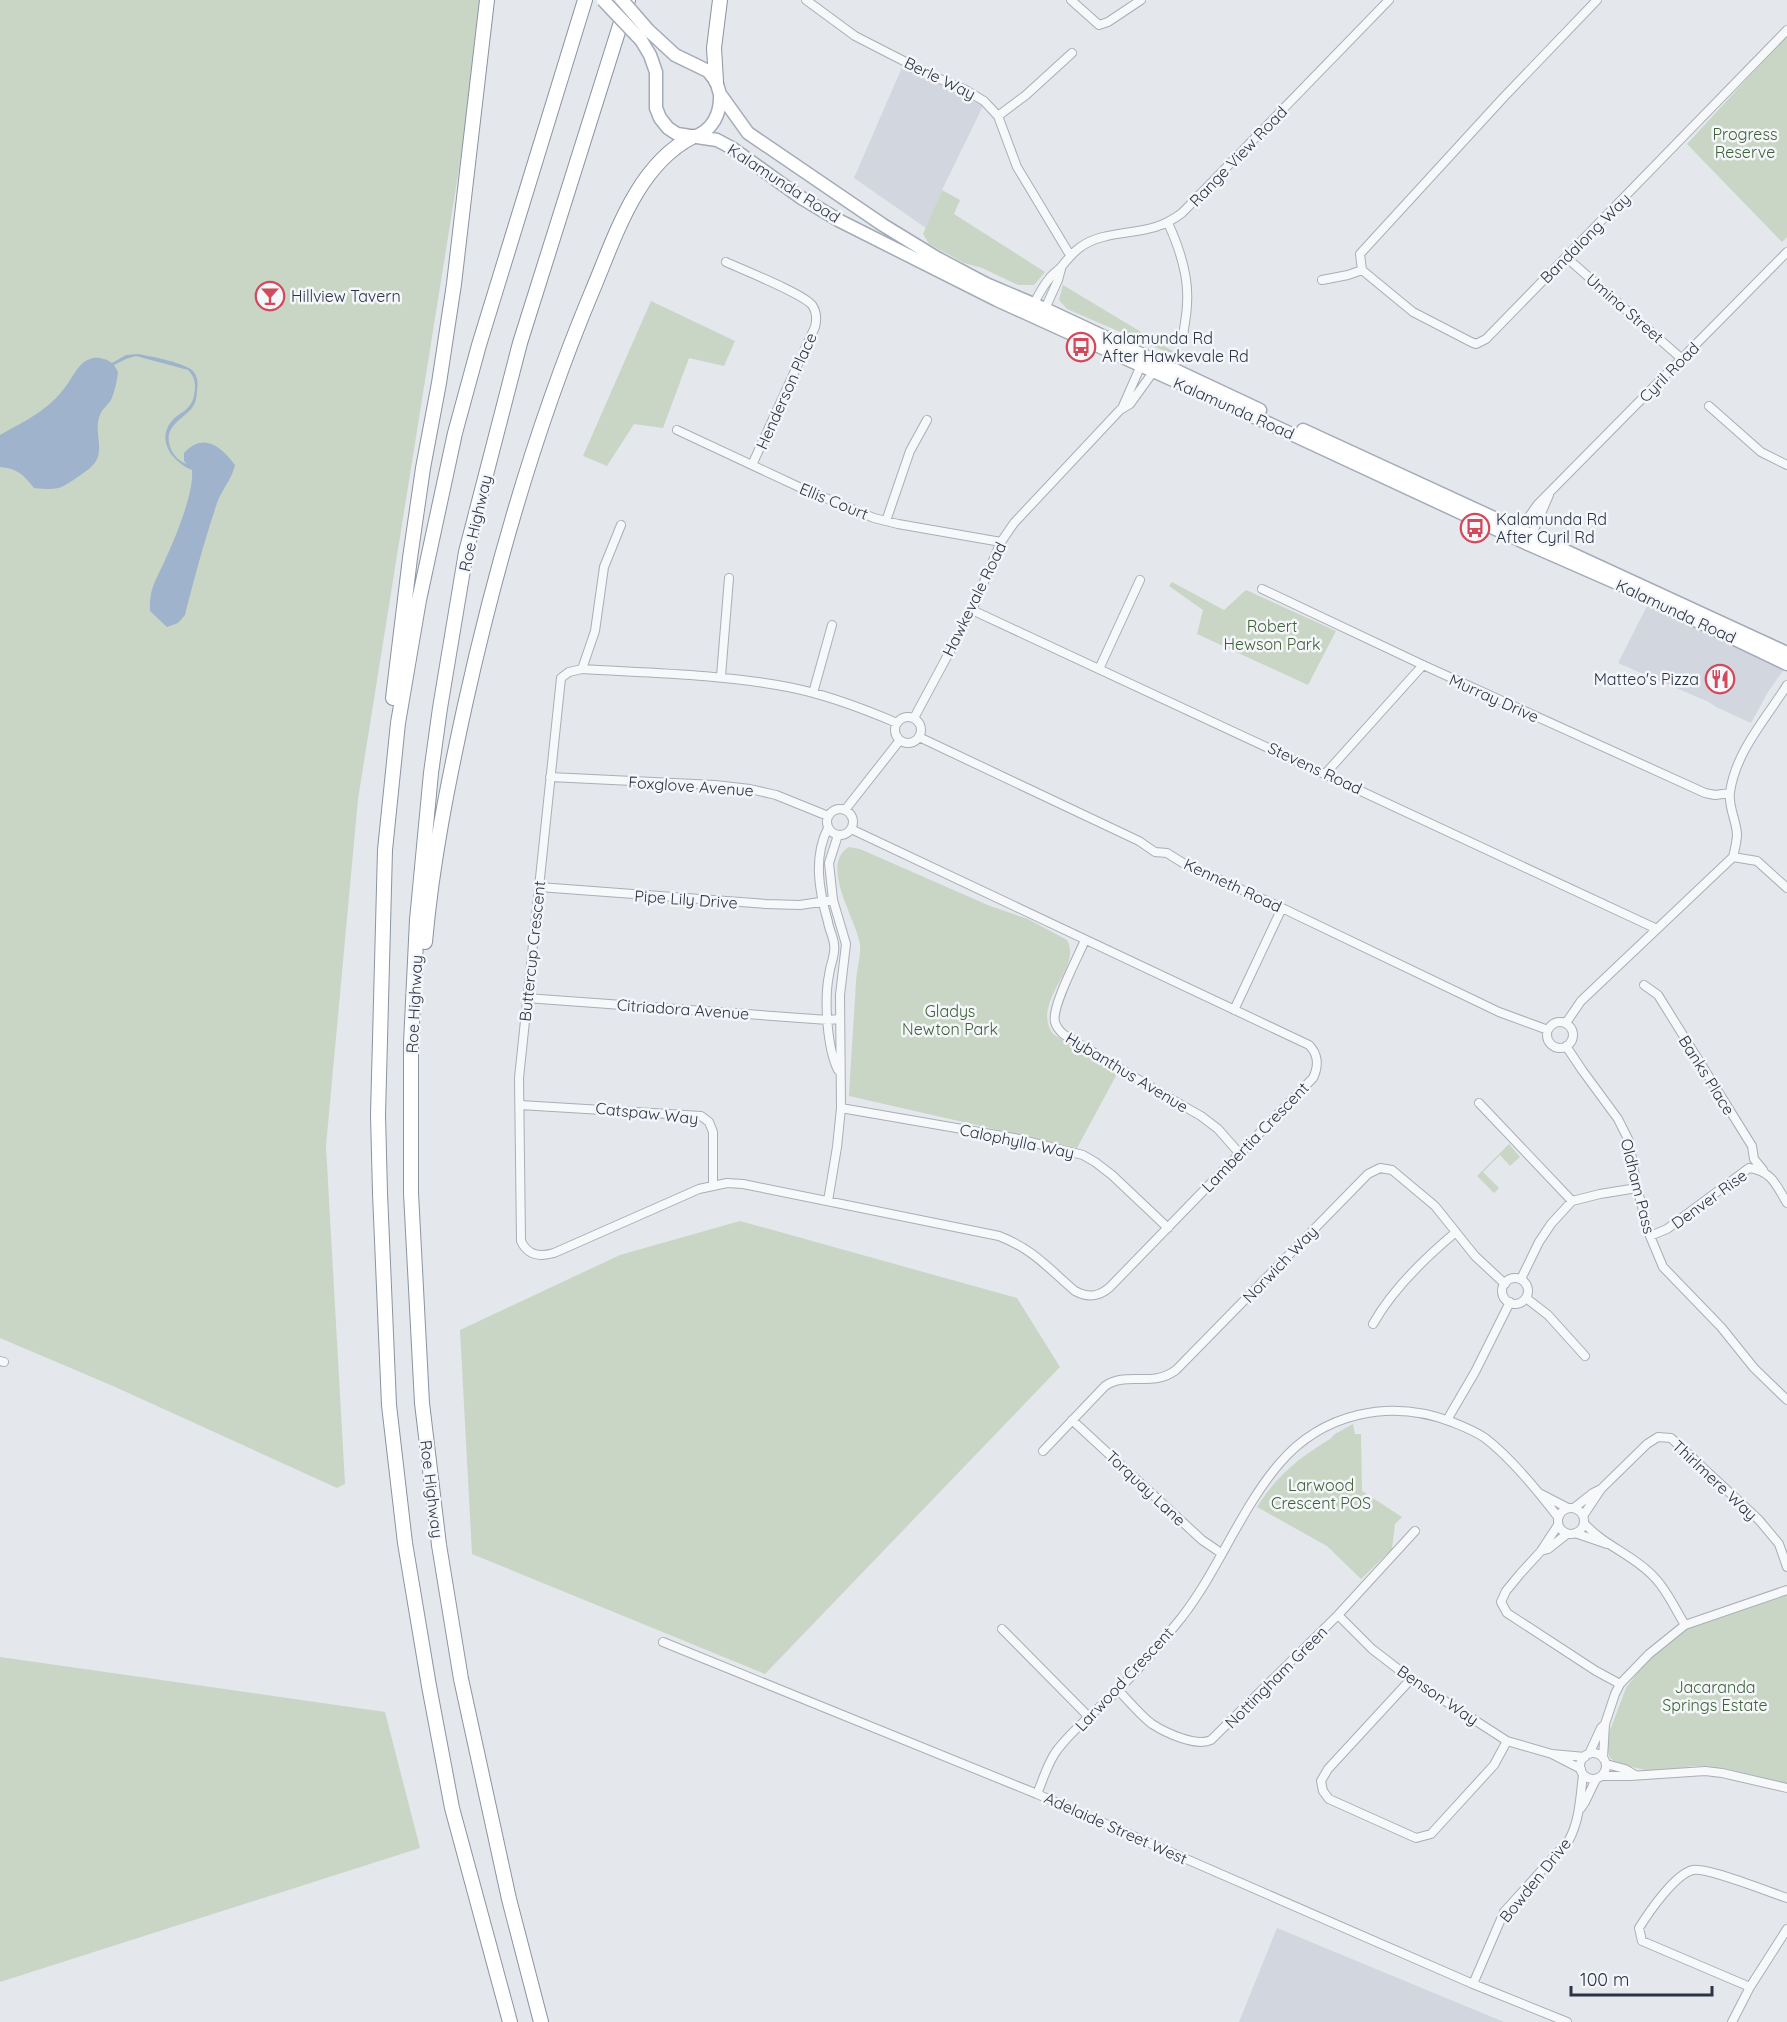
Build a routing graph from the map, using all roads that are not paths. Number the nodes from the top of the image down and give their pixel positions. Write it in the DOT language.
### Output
graph roads {
  1 [pos="487,0"];
  2 [pos="585,0"];
  3 [pos="603,0"];
  4 [pos="622,0"];
  5 [pos="628,0"];
  6 [pos="720,0"];
  7 [pos="806,0"];
  8 [pos="1071,0"];
  9 [pos="1141,0"];
  10 [pos="1389,0"];
  11 [pos="1597,0"];
  12 [pos="1787,30"];
  13 [pos="644,35"];
  14 [pos="1072,53"];
  15 [pos="718,88"];
  16 [pos="998,116"];
  17 [pos="692,137"];
  18 [pos="1168,223"];
  19 [pos="1787,252"];
  20 [pos="1070,255"];
  21 [pos="1567,258"];
  22 [pos="726,262"];
  23 [pos="1061,267"];
  24 [pos="1362,270"];
  25 [pos="1323,280"];
  26 [pos="1037,311"];
  27 [pos="1183,337"];
  28 [pos="1682,359"];
  29 [pos="1143,361"];
  30 [pos="1156,367"];
  31 [pos="1709,406"];
  32 [pos="1120,410"];
  33 [pos="927,420"];
  34 [pos="677,430"];
  35 [pos="752,465"];
  36 [pos="1787,465"];
  37 [pos="1551,491"];
  38 [pos="886,521"];
  39 [pos="621,525"];
  40 [pos="1523,537"];
  41 [pos="1001,542"];
  42 [pos="729,578"];
  43 [pos="1140,580"];
  44 [pos="1262,589"];
  45 [pos="972,610"];
  46 [pos="832,625"];
  47 [pos="1787,652"];
  48 [pos="1787,664"];
  49 [pos="1424,665"];
  50 [pos="582,669"];
  51 [pos="1099,669"];
  52 [pos="721,676"];
  53 [pos="1787,685"];
  54 [pos="813,693"];
  55 [pos="1787,694"];
  56 [pos="1777,702"];
  57 [pos="914,718"];
  58 [pos="897,723"];
  59 [pos="919,737"];
  60 [pos="900,740"];
  61 [pos="1326,773"];
  62 [pos="550,777"];
  63 [pos="1730,793"];
  64 [pos="845,810"];
  65 [pos="828,816"];
  66 [pos="828,828"];
  67 [pos="851,829"];
  68 [pos="838,835"];
  69 [pos="385,850"];
  70 [pos="1733,857"];
  71 [pos="539,887"];
  72 [pos="1787,888"];
  73 [pos="833,900"];
  74 [pos="822,903"];
  75 [pos="1282,908"];
  76 [pos="1657,929"];
  77 [pos="1085,940"];
  78 [pos="1644,986"];
  79 [pos="526,998"];
  80 [pos="1234,1010"];
  81 [pos="839,1018"];
  82 [pos="828,1020"];
  83 [pos="1566,1023"];
  84 [pos="1548,1030"];
  85 [pos="1566,1046"];
  86 [pos="839,1071"];
  87 [pos="1479,1103"];
  88 [pos="520,1104"];
  89 [pos="841,1108"];
  90 [pos="1240,1154"];
  91 [pos="1762,1170"];
  92 [pos="713,1185"];
  93 [pos="1636,1188"];
  94 [pos="1786,1199"];
  95 [pos="828,1201"];
  96 [pos="1572,1201"];
  97 [pos="1168,1228"];
  98 [pos="1456,1232"];
  99 [pos="1650,1236"];
  100 [pos="414,1248"];
  101 [pos="1521,1279"];
  102 [pos="1505,1284"];
  103 [pos="1526,1298"];
  104 [pos="1510,1302"];
  105 [pos="1373,1324"];
  106 [pos="1585,1356"];
  107 [pos="1787,1400"];
  108 [pos="1072,1420"];
  109 [pos="1447,1420"];
  110 [pos="1043,1450"];
  111 [pos="1601,1489"];
  112 [pos="1539,1492"];
  113 [pos="1571,1508"];
  114 [pos="1584,1520"];
  115 [pos="1558,1521"];
  116 [pos="1415,1531"];
  117 [pos="1571,1534"];
  118 [pos="1607,1544"];
  119 [pos="1541,1551"];
  120 [pos="1221,1552"];
  121 [pos="1787,1567"];
  122 [pos="1787,1590"];
  123 [pos="1338,1615"];
  124 [pos="1685,1625"];
  125 [pos="1002,1629"];
  126 [pos="663,1642"];
  127 [pos="1412,1679"];
  128 [pos="1620,1684"];
  129 [pos="1118,1690"];
  130 [pos="1089,1717"];
  131 [pos="1605,1724"];
  132 [pos="1507,1742"];
  133 [pos="1552,1754"];
  134 [pos="1587,1756"];
  135 [pos="1605,1761"];
  136 [pos="1582,1772"];
  137 [pos="1635,1775"];
  138 [pos="1599,1778"];
  139 [pos="1787,1788"];
  140 [pos="1037,1794"];
  141 [pos="1581,1808"];
  142 [pos="1787,1898"];
  143 [pos="1787,1929"];
  144 [pos="1473,1984"];
  145 [pos="1750,1987"];
  146 [pos="510,2022"];
  147 [pos="542,2022"];
  148 [pos="1567,2022"];
  149 [pos="1732,2022"];
  1 -- 69 [label="highway"];
  2 -- 69 [label="highway, Roe Highway"];
  3 -- 13 [label="main road, Kalamunda Road, bridge"];
  4 -- 13 [label="main road, Kalamunda Road, bridge"];
  5 -- 100 [label="highway, Roe Highway"];
  6 -- 15 [label="highway"];
  7 -- 16 [label="street, Berle Way"];
  8 -- 9 [label="street"];
  10 -- 18 [label="street, Range View Road"];
  11 -- 24 [label="street"];
  12 -- 21 [label="street, Bandalong Way"];
  13 -- 15 [label="main road, Kalamunda Road"];
  13 -- 17 [label="main road, Kalamunda Road"];
  14 -- 16 [label="street"];
  15 -- 17 [label="main road"];
  15 -- 26 [label="main road, Kalamunda Road"];
  16 -- 20 [label="street, Berle Way"];
  17 -- 26 [label="main road, Kalamunda Road"];
  17 -- 100 [label="highway"];
  18 -- 20 [label="street, Range View Road"];
  18 -- 27 [label="street"];
  19 -- 28 [label="street, Cyril Road"];
  20 -- 23 [label="street, Range View Road"];
  21 -- 24 [label="street, Bandalong Way"];
  21 -- 28 [label="street, Umina Street"];
  22 -- 35 [label="street, Henderson Place"];
  23 -- 26 [label="street, Range View Road"];
  23 -- 26 [label="street, Range View Road"];
  24 -- 25 [label="street"];
  26 -- 29 [label="main road, Kalamunda Road"];
  28 -- 37 [label="street, Cyril Road"];
  29 -- 30 [label="main road, Kalamunda Road"];
  29 -- 32 [label="street, Hawkevale Road"];
  30 -- 32 [label="street, Hawkevale Road"];
  30 -- 40 [label="main road, Kalamunda Road"];
  31 -- 36 [label="street"];
  32 -- 41 [label="street, Hawkevale Road"];
  33 -- 38 [label="street"];
  34 -- 35 [label="street, Ellis Court"];
  35 -- 38 [label="street, Ellis Court"];
  37 -- 40 [label="street, Cyril Road"];
  37 -- 40 [label="street, Cyril Road"];
  38 -- 41 [label="street, Ellis Court"];
  39 -- 50 [label="street"];
  40 -- 47 [label="main road, Kalamunda Road"];
  40 -- 48 [label="main road, Kalamunda Road"];
  41 -- 45 [label="street, Hawkevale Road"];
  42 -- 52 [label="street"];
  43 -- 51 [label="street"];
  44 -- 49 [label="street, Murray Drive"];
  45 -- 51 [label="street, Stevens Road"];
  45 -- 57 [label="street, Hawkevale Road"];
  46 -- 54 [label="street"];
  49 -- 61 [label="street"];
  49 -- 63 [label="street, Murray Drive"];
  50 -- 52 [label="street"];
  50 -- 62 [label="street, Buttercup Crescent"];
  51 -- 61 [label="street, Stevens Road"];
  52 -- 54 [label="street"];
  53 -- 56 [label="street"];
  54 -- 58 [label="street"];
  55 -- 56 [label="street"];
  56 -- 63 [label="street"];
  57 -- 58 [label="street"];
  57 -- 59 [label="street"];
  58 -- 60 [label="street"];
  59 -- 60 [label="street"];
  59 -- 75 [label="street, Kenneth Road"];
  60 -- 64 [label="street"];
  61 -- 76 [label="street, Stevens Road"];
  62 -- 65 [label="street, Foxglove Avenue"];
  62 -- 71 [label="street, Buttercup Crescent"];
  63 -- 70 [label="street"];
  64 -- 65 [label="street"];
  64 -- 67 [label="street"];
  65 -- 66 [label="street"];
  66 -- 68 [label="street"];
  66 -- 74 [label="street"];
  67 -- 68 [label="street"];
  67 -- 77 [label="street, Lambertia Crescent"];
  68 -- 73 [label="street"];
  69 -- 146 [label="highway, Roe Highway"];
  70 -- 72 [label="street"];
  70 -- 76 [label="street"];
  71 -- 74 [label="street, Pipe Lily Drive"];
  71 -- 79 [label="street, Buttercup Crescent"];
  73 -- 74 [label="street, Pipe Lily Drive"];
  73 -- 81 [label="street"];
  74 -- 82 [label="street"];
  75 -- 80 [label="street"];
  75 -- 84 [label="street, Kenneth Road"];
  76 -- 83 [label="street"];
  77 -- 80 [label="street, Lambertia Crescent"];
  77 -- 90 [label="street, Hybanthus Avenue"];
  78 -- 91 [label="street, Banks Place"];
  79 -- 82 [label="street, Citriadora Avenue"];
  79 -- 88 [label="street, Buttercup Crescent"];
  80 -- 90 [label="street, Lambertia Crescent"];
  81 -- 82 [label="street, Citriadora Avenue"];
  81 -- 86 [label="street"];
  82 -- 86 [label="street"];
  83 -- 84 [label="street"];
  83 -- 85 [label="street"];
  84 -- 85 [label="street"];
  85 -- 93 [label="street, Oldham Pass"];
  86 -- 89 [label="street"];
  87 -- 96 [label="street"];
  88 -- 92 [label="street, Catspaw Way"];
  88 -- 92 [label="street, Buttercup Crescent"];
  89 -- 95 [label="street"];
  89 -- 97 [label="street, Calophylla Way"];
  90 -- 97 [label="street, Lambertia Crescent"];
  91 -- 94 [label="street, Denver Rise"];
  91 -- 99 [label="street, Denver Rise"];
  92 -- 95 [label="street, Buttercup Crescent"];
  93 -- 96 [label="street"];
  93 -- 99 [label="street, Oldham Pass"];
  95 -- 97 [label="street, Lambertia Crescent"];
  96 -- 101 [label="street"];
  98 -- 102 [label="street, Norwich Way"];
  98 -- 105 [label="street"];
  98 -- 108 [label="street, Norwich Way"];
  99 -- 107 [label="street, Oldham Pass"];
  100 -- 147 [label="highway, Roe Highway"];
  101 -- 102 [label="street"];
  101 -- 103 [label="street"];
  102 -- 104 [label="street"];
  103 -- 104 [label="street"];
  103 -- 106 [label="street"];
  104 -- 109 [label="street"];
  108 -- 110 [label="street, Norwich Way"];
  108 -- 120 [label="street, Torquay Lane"];
  109 -- 112 [label="street, Larwood Crescent"];
  109 -- 120 [label="street, Larwood Crescent"];
  111 -- 113 [label="street, Thirlmere Way"];
  111 -- 114 [label="street, Thirlmere Way"];
  111 -- 121 [label="street, Thirlmere Way"];
  112 -- 113 [label="street"];
  112 -- 115 [label="street"];
  113 -- 114 [label="street"];
  113 -- 115 [label="street"];
  114 -- 117 [label="street"];
  114 -- 118 [label="street"];
  115 -- 117 [label="street"];
  115 -- 119 [label="street"];
  116 -- 123 [label="street, Nottingham Green"];
  117 -- 118 [label="street"];
  117 -- 119 [label="street"];
  118 -- 124 [label="street"];
  119 -- 128 [label="street"];
  120 -- 129 [label="street, Larwood Crescent"];
  122 -- 124 [label="street"];
  123 -- 127 [label="street, Benson Way"];
  123 -- 129 [label="street, Nottingham Green"];
  124 -- 128 [label="street"];
  125 -- 130 [label="street"];
  126 -- 140 [label="street, Adelaide Street West"];
  127 -- 132 [label="street, Benson Way"];
  127 -- 132 [label="street"];
  128 -- 131 [label="street"];
  129 -- 130 [label="street, Larwood Crescent"];
  130 -- 140 [label="street, Larwood Crescent"];
  131 -- 134 [label="street"];
  131 -- 135 [label="street"];
  132 -- 133 [label="street, Benson Way"];
  133 -- 134 [label="street, Benson Way"];
  133 -- 136 [label="street, Benson Way"];
  134 -- 135 [label="street"];
  134 -- 136 [label="street"];
  135 -- 137 [label="street"];
  135 -- 138 [label="street"];
  136 -- 138 [label="street"];
  136 -- 141 [label="street, Bowden Drive"];
  137 -- 138 [label="street"];
  137 -- 139 [label="street"];
  138 -- 141 [label="street, Bowden Drive"];
  140 -- 144 [label="street, Adelaide Street West"];
  141 -- 144 [label="street, Bowden Drive"];
  142 -- 145 [label="street"];
  143 -- 145 [label="street"];
  144 -- 148 [label="street, Adelaide Street West"];
  145 -- 149 [label="street"];
}
